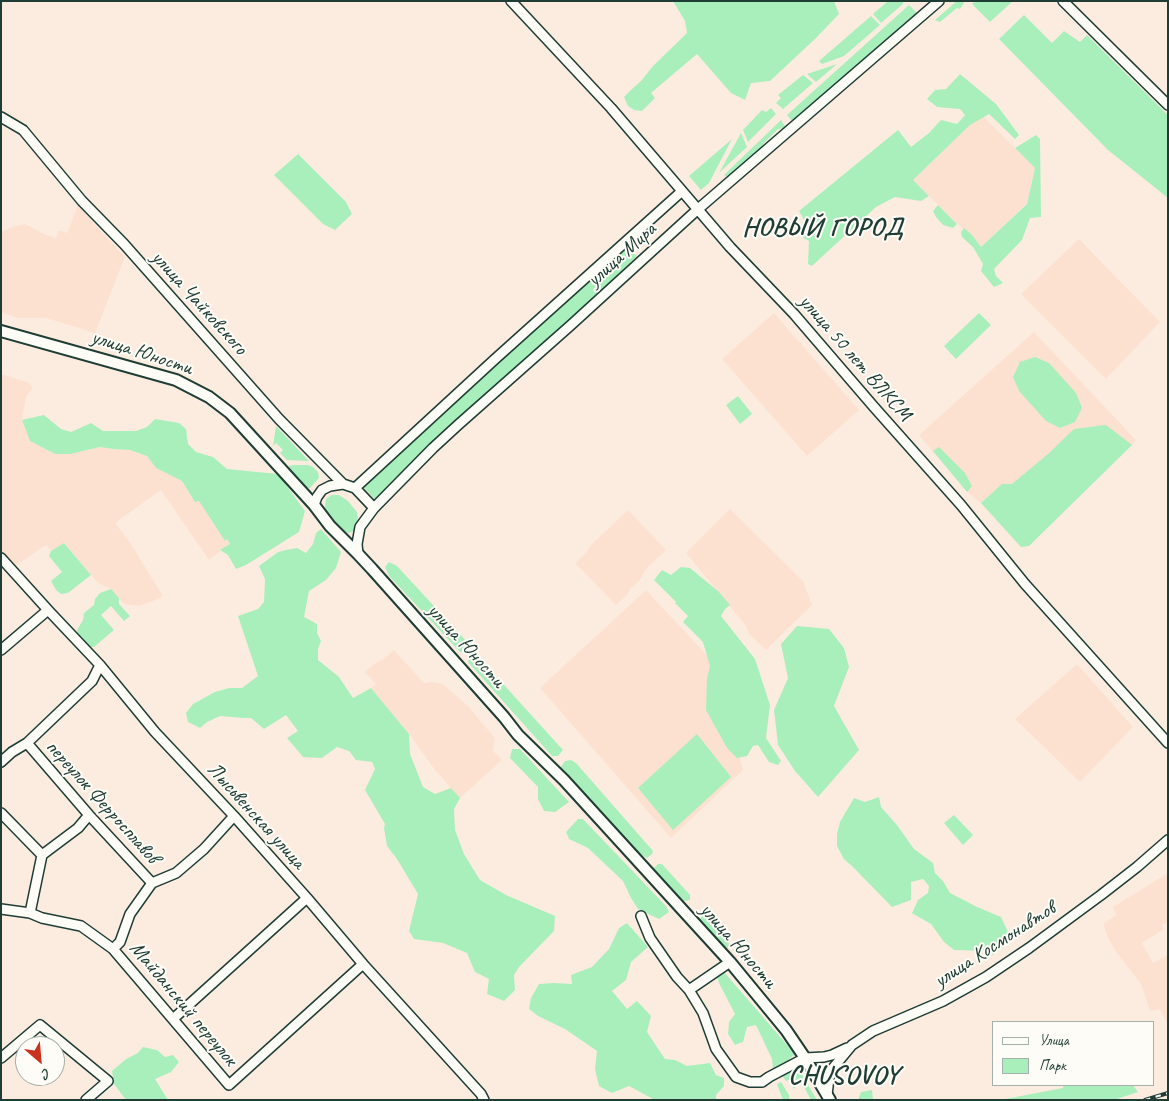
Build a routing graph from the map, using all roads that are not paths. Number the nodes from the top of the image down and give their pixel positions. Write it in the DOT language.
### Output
graph roads {
  1 [pos="511,1"];
  2 [pos="939,1"];
  3 [pos="1063,1"];
  4 [pos="1168,105"];
  5 [pos="1,117"];
  6 [pos="681,192"];
  7 [pos="697,210"];
  8 [pos="1,331"];
  9 [pos="343,484"];
  10 [pos="355,488"];
  11 [pos="314,505"];
  12 [pos="374,508"];
  13 [pos="358,554"];
  14 [pos="1,558"];
  15 [pos="48,610"];
  16 [pos="1,650"];
  17 [pos="100,665"];
  18 [pos="27,743"];
  19 [pos="1168,743"];
  20 [pos="1,762"];
  21 [pos="1,813"];
  22 [pos="90,815"];
  23 [pos="234,816"];
  24 [pos="1168,840"];
  25 [pos="42,855"];
  26 [pos="152,883"];
  27 [pos="307,898"];
  28 [pos="1,909"];
  29 [pos="30,914"];
  30 [pos="641,916"];
  31 [pos="113,949"];
  32 [pos="730,962"];
  33 [pos="363,964"];
  34 [pos="689,990"];
  35 [pos="173,1019"];
  36 [pos="852,1045"];
  37 [pos="1,1058"];
  38 [pos="804,1058"];
  39 [pos="828,1097"];
  40 [pos="86,1100"];
  41 [pos="484,1100"];
  1 -- 6 [label="street, улица 50 лет ВЛКСМ"];
  2 -- 7 [label="street, улица Мира"];
  3 -- 4 [label="street"];
  5 -- 9 [label="street, улица Чайковского"];
  6 -- 7 [label="street, улица 50 лет ВЛКСМ"];
  6 -- 10 [label="street, улица Мира"];
  7 -- 12 [label="street, улица Мира"];
  7 -- 19 [label="street, улица 50 лет ВЛКСМ"];
  8 -- 11 [label="main road, улица Юности"];
  9 -- 10 [label="street, улица Чайковского"];
  9 -- 11 [label="street"];
  10 -- 12 [label="street, улица Чайковского"];
  11 -- 13 [label="main road, улица Юности"];
  12 -- 13 [label="street, улица Мира"];
  13 -- 32 [label="main road, улица Юности"];
  14 -- 15 [label="street, Лысьвенская улица"];
  15 -- 16 [label="street"];
  15 -- 17 [label="street, Лысьвенская улица"];
  17 -- 18 [label="street"];
  17 -- 23 [label="street, Лысьвенская улица"];
  18 -- 20 [label="street"];
  18 -- 22 [label="street, переулок Ферросплавов"];
  21 -- 25 [label="street"];
  22 -- 25 [label="street"];
  22 -- 26 [label="street, переулок Ферросплавов"];
  23 -- 26 [label="street"];
  23 -- 27 [label="street, Лысьвенская улица"];
  24 -- 36 [label="street, улица Космонавтов"];
  25 -- 29 [label="street"];
  26 -- 31 [label="street, Майданский переулок"];
  27 -- 33 [label="street, Лысьвенская улица"];
  27 -- 35 [label="street"];
  28 -- 29 [label="street"];
  29 -- 31 [label="street"];
  30 -- 34 [label="street"];
  31 -- 35 [label="street, Майданский переулок"];
  32 -- 34 [label="street"];
  32 -- 38 [label="main road, улица Юности"];
  33 -- 35 [label="street, Майданский переулок"];
  33 -- 41 [label="street, Лысьвенская улица"];
  34 -- 38 [label="street"];
  36 -- 38 [label="street"];
  36 -- 39 [label="street, улица Космонавтов"];
  37 -- 40 [label="street"];
  38 -- 39 [label="main road, улица Юности"];
}
